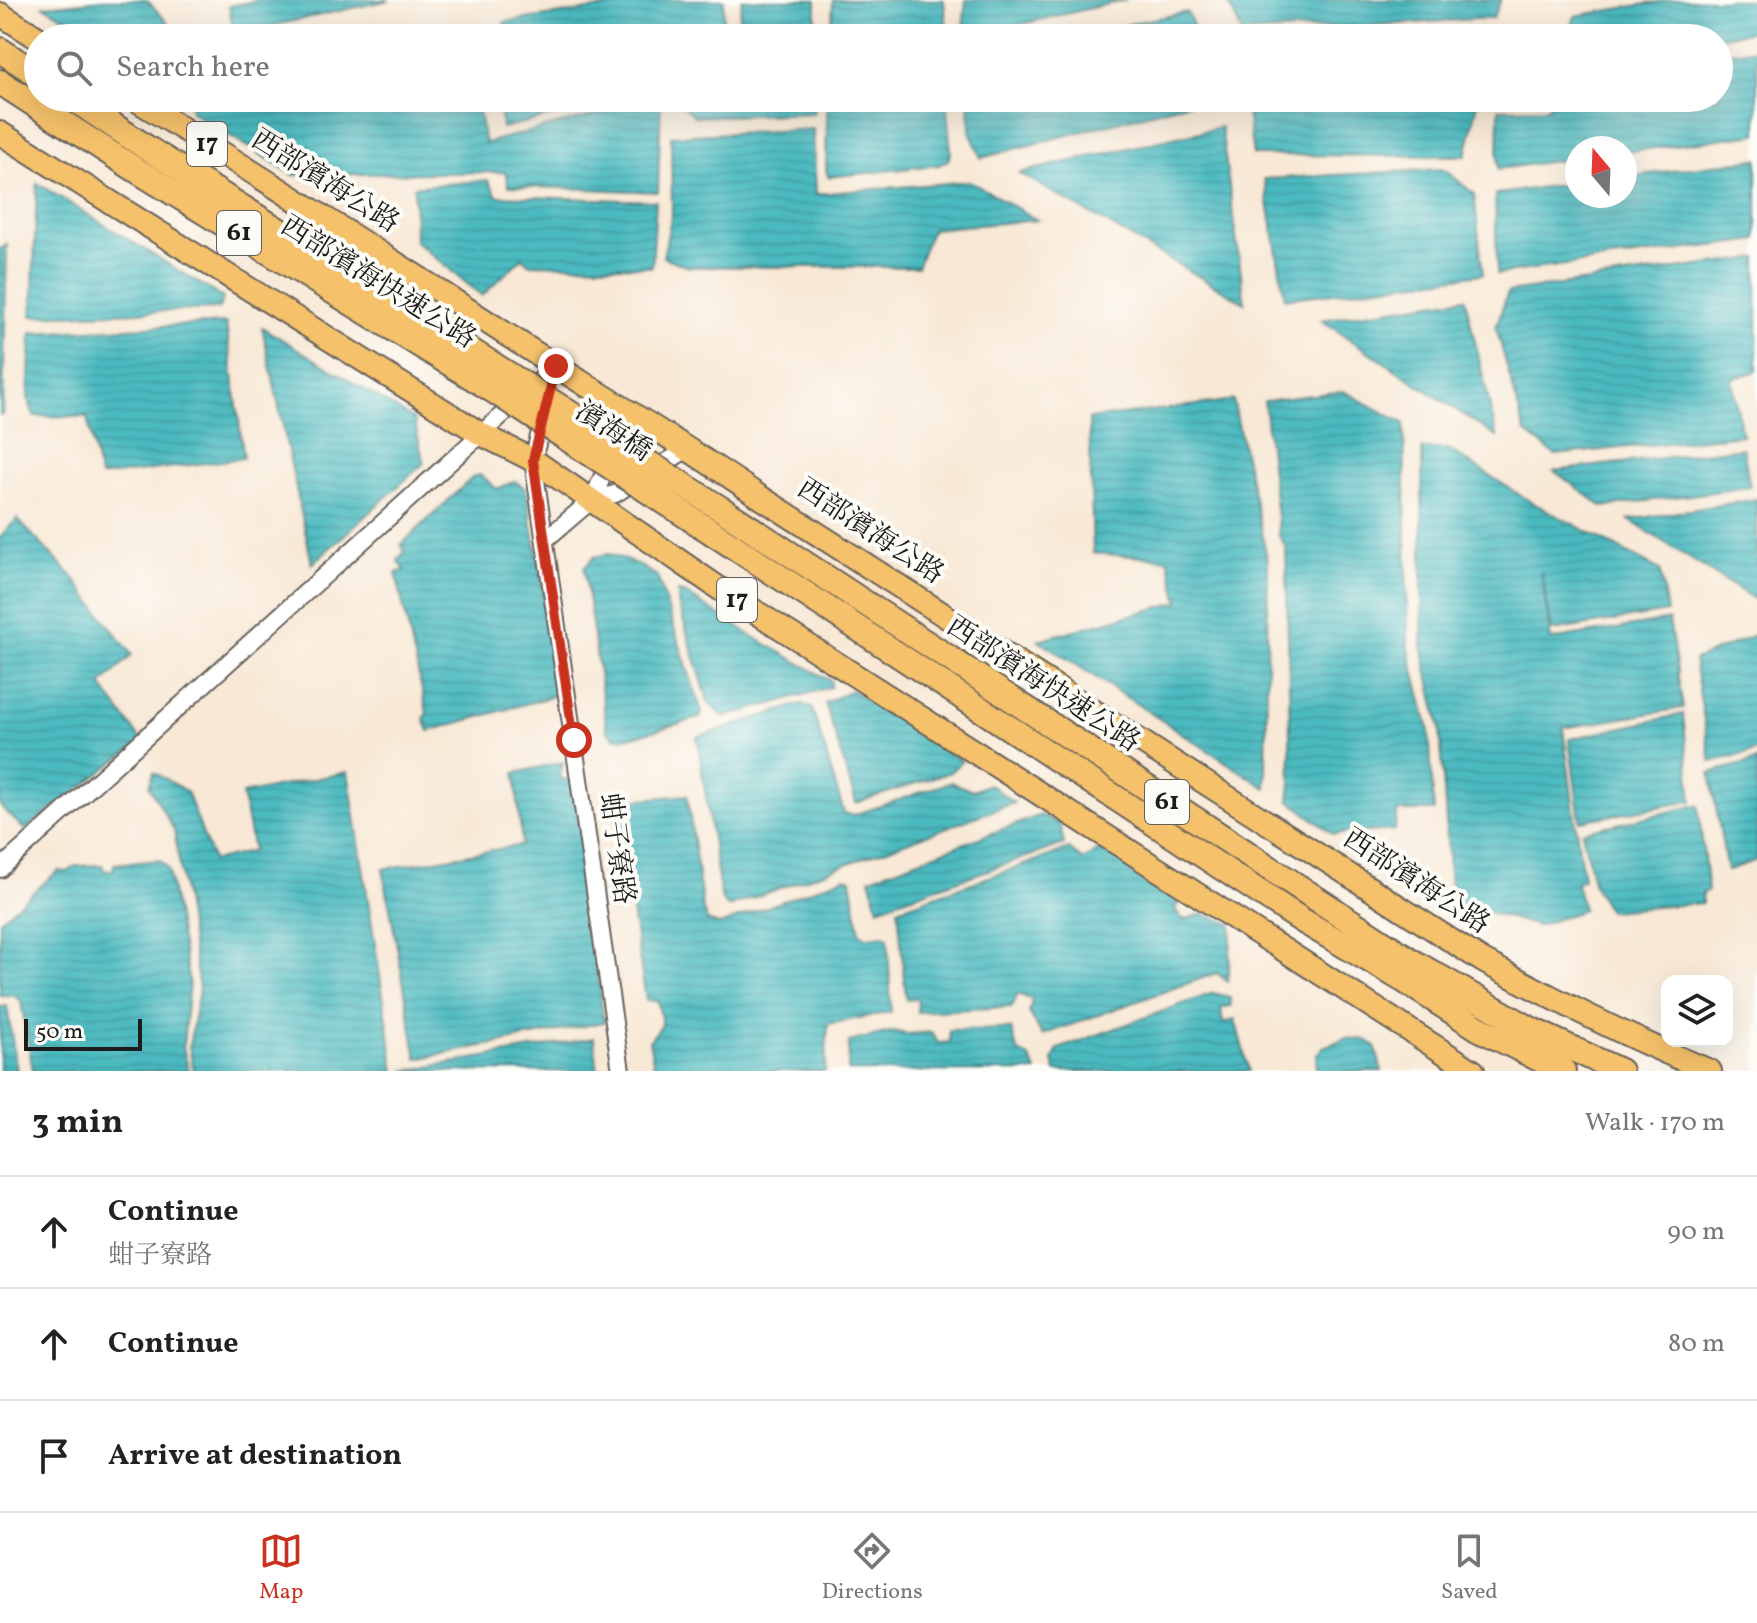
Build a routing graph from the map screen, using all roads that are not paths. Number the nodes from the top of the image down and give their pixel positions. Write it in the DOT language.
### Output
graph roads {
  1 [pos="0,14"];
  2 [pos="24,29"];
  3 [pos="0,50"];
  4 [pos="24,66"];
  5 [pos="0,82"];
  6 [pos="24,98"];
  7 [pos="46,112"];
  8 [pos="93,112"];
  9 [pos="156,112"];
  10 [pos="0,133"];
  11 [pos="556,366"];
  12 [pos="486,373"];
  13 [pos="606,398"];
  14 [pos="481,434"];
  15 [pos="689,448"];
  16 [pos="533,460"];
  17 [pos="593,499"];
  18 [pos="719,523"];
  19 [pos="545,540"];
  20 [pos="0,869"];
  21 [pos="621,1071"];
  22 [pos="1473,1071"];
  23 [pos="1563,1071"];
  24 [pos="1620,1071"];
  25 [pos="1710,1071"];
  1 -- 2 [label="main road"];
  3 -- 4 [label="highway"];
  5 -- 6 [label="highway, 西部濱海快速公路 / 61"];
  7 -- 12 [label="highway, 西部濱海快速公路 / 61"];
  8 -- 12 [label="highway, 西部濱海快速公路 / 61"];
  9 -- 11 [label="main road, 西部濱海公路 / 17"];
  10 -- 14 [label="main road, 17"];
  11 -- 13 [label="main road, 西部濱海公路 / 17"];
  11 -- 14 [label="street"];
  11 -- 16 [label="street"];
  12 -- 18 [label="highway, 濱海橋 / 61, bridge"];
  13 -- 15 [label="main road, 西部濱海公路 / 17"];
  13 -- 17 [label="street"];
  14 -- 16 [label="main road, 17"];
  14 -- 20 [label="street"];
  15 -- 17 [label="street"];
  15 -- 25 [label="main road, 西部濱海公路 / 17"];
  16 -- 17 [label="main road, 17"];
  16 -- 19 [label="street, 蚶子寮路"];
  17 -- 19 [label="street"];
  17 -- 22 [label="main road, 17"];
  18 -- 23 [label="highway, 西部濱海快速公路 / 61"];
  18 -- 24 [label="highway, 西部濱海快速公路 / 61"];
  19 -- 21 [label="street, 蚶子寮路"];
}
